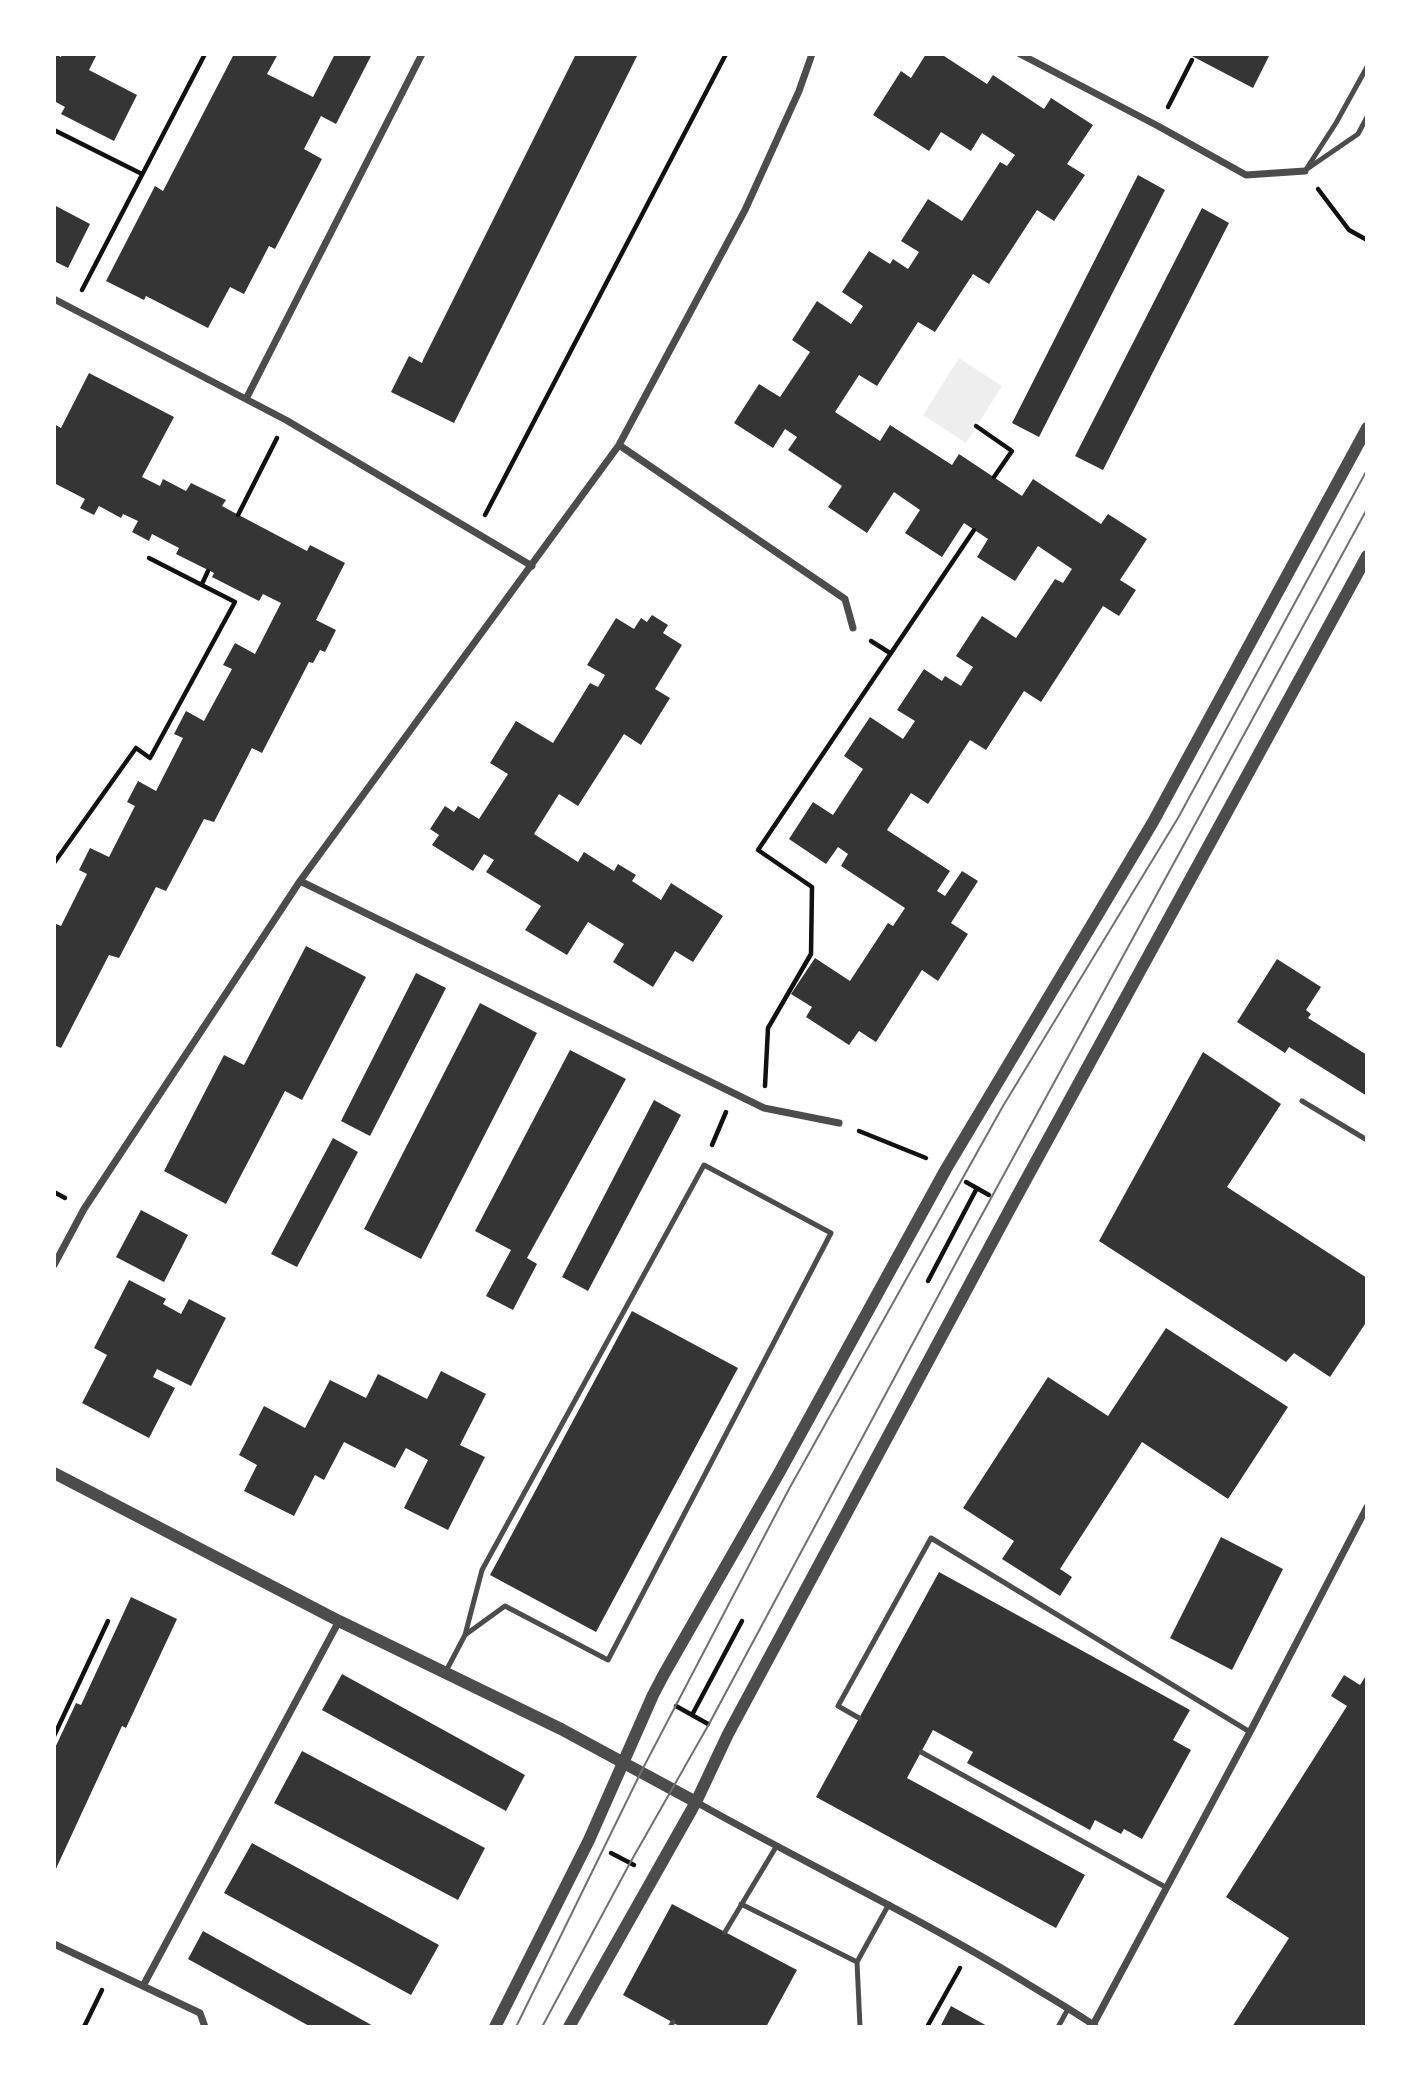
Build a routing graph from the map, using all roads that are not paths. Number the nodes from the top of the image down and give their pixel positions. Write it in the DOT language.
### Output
graph roads {
  1 [pos="422,54"];
  2 [pos="812,54"];
  3 [pos="1020,54"];
  4 [pos="1367,67"];
  5 [pos="1367,117"];
  6 [pos="1305,171"];
  7 [pos="54,299"];
  8 [pos="246,399"];
  9 [pos="1367,428"];
  10 [pos="619,445"];
  11 [pos="1367,556"];
  12 [pos="532,566"];
  13 [pos="853,628"];
  14 [pos="300,881"];
  15 [pos="1302,1101"];
  16 [pos="839,1123"];
  17 [pos="1367,1140"];
  18 [pos="54,1265"];
  19 [pos="54,1473"];
  20 [pos="1367,1507"];
  21 [pos="338,1621"];
  22 [pos="465,1635"];
  23 [pos="445,1673"];
  24 [pos="859,1718"];
  25 [pos="1250,1732"];
  26 [pos="921,1752"];
  27 [pos="623,1763"];
  28 [pos="696,1802"];
  29 [pos="776,1847"];
  30 [pos="1167,1888"];
  31 [pos="741,1903"];
  32 [pos="889,1904"];
  33 [pos="725,1932"];
  34 [pos="54,1944"];
  35 [pos="857,1962"];
  36 [pos="142,1986"];
  37 [pos="1068,2009"];
  38 [pos="1094,2026"];
  39 [pos="205,2027"];
  40 [pos="495,2027"];
  41 [pos="569,2027"];
  42 [pos="860,2027"];
  43 [pos="1058,2027"];
  1 -- 8 [label="street"];
  2 -- 10 [label="street"];
  3 -- 6 [label="street"];
  4 -- 6 [label="lane"];
  5 -- 6 [label="lane"];
  7 -- 8 [label="street"];
  8 -- 12 [label="street"];
  9 -- 27 [label="street"];
  10 -- 12 [label="street"];
  10 -- 13 [label="street"];
  11 -- 28 [label="street"];
  12 -- 14 [label="street"];
  14 -- 16 [label="street"];
  14 -- 18 [label="street"];
  15 -- 17 [label="lane"];
  19 -- 21 [label="street"];
  20 -- 25 [label="street"];
  21 -- 23 [label="street"];
  21 -- 36 [label="street"];
  22 -- 22 [label="lane"];
  22 -- 23 [label="lane"];
  23 -- 27 [label="street"];
  24 -- 25 [label="lane"];
  25 -- 30 [label="street"];
  26 -- 30 [label="lane"];
  27 -- 28 [label="street"];
  27 -- 40 [label="street"];
  28 -- 29 [label="street"];
  28 -- 41 [label="street"];
  29 -- 31 [label="lane"];
  29 -- 32 [label="street"];
  30 -- 38 [label="street"];
  31 -- 33 [label="lane"];
  31 -- 35 [label="lane"];
  32 -- 35 [label="lane"];
  32 -- 37 [label="street"];
  34 -- 36 [label="street"];
  35 -- 42 [label="lane"];
  36 -- 39 [label="street"];
  37 -- 38 [label="street"];
  37 -- 43 [label="lane"];
}
